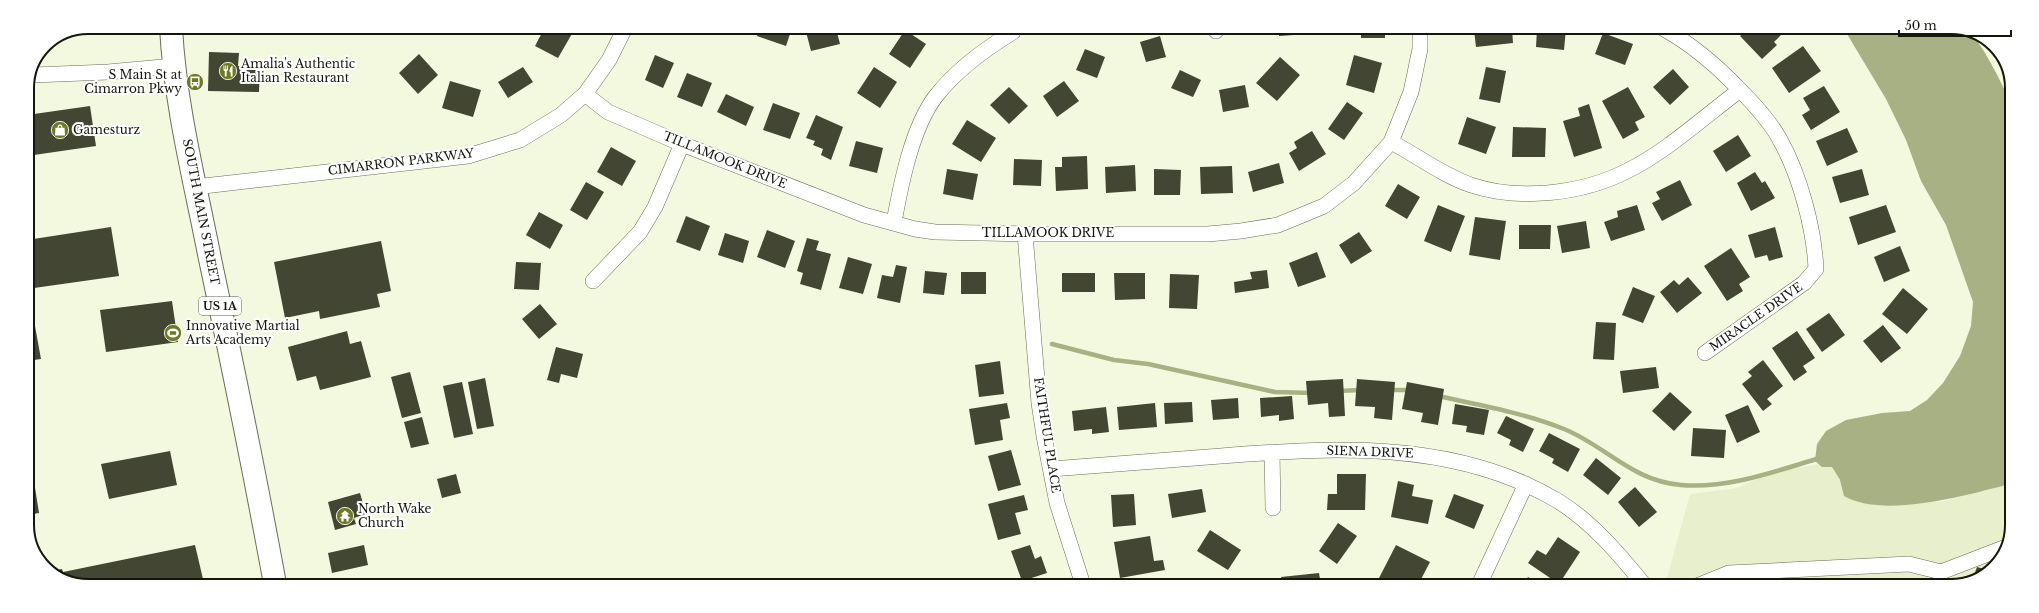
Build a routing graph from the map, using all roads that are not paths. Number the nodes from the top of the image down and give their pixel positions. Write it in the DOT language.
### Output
graph roads {
  1 [pos="172,34"];
  2 [pos="622,34"];
  3 [pos="1011,34"];
  4 [pos="1420,34"];
  5 [pos="1673,34"];
  6 [pos="174,66"];
  7 [pos="36,75"];
  8 [pos="1740,90"];
  9 [pos="585,94"];
  10 [pos="1391,142"];
  11 [pos="682,144"];
  12 [pos="195,187"];
  13 [pos="894,222"];
  14 [pos="1025,234"];
  15 [pos="593,281"];
  16 [pos="1705,353"];
  17 [pos="1272,452"];
  18 [pos="1051,469"];
  19 [pos="1526,484"];
  20 [pos="1273,508"];
  21 [pos="1999,550"];
  22 [pos="274,579"];
  23 [pos="1081,579"];
  24 [pos="1482,579"];
  25 [pos="1639,579"];
  26 [pos="1714,579"];
  1 -- 6 [label="main road, SOUTH MAIN STREET / US 1A"];
  2 -- 9 [label="street, CIMARRON PARKWAY"];
  3 -- 13 [label="street"];
  4 -- 10 [label="street, TILLAMOOK DRIVE"];
  5 -- 8 [label="street, MIRACLE DRIVE"];
  6 -- 7 [label="street"];
  6 -- 12 [label="main road, SOUTH MAIN STREET / US 1A"];
  8 -- 10 [label="street"];
  8 -- 16 [label="street, MIRACLE DRIVE"];
  9 -- 11 [label="street, TILLAMOOK DRIVE"];
  9 -- 12 [label="street, CIMARRON PARKWAY"];
  10 -- 14 [label="street, TILLAMOOK DRIVE"];
  11 -- 13 [label="street, TILLAMOOK DRIVE"];
  11 -- 15 [label="street"];
  12 -- 22 [label="main road, SOUTH MAIN STREET / US 1A"];
  13 -- 14 [label="street, TILLAMOOK DRIVE"];
  14 -- 18 [label="street, FAITHFUL PLACE"];
  17 -- 18 [label="street, SIENA DRIVE"];
  17 -- 19 [label="street, SIENA DRIVE"];
  17 -- 20 [label="street"];
  18 -- 23 [label="street, FAITHFUL PLACE"];
  19 -- 24 [label="street"];
  19 -- 25 [label="street, SIENA DRIVE"];
  21 -- 26 [label="street"];
}
